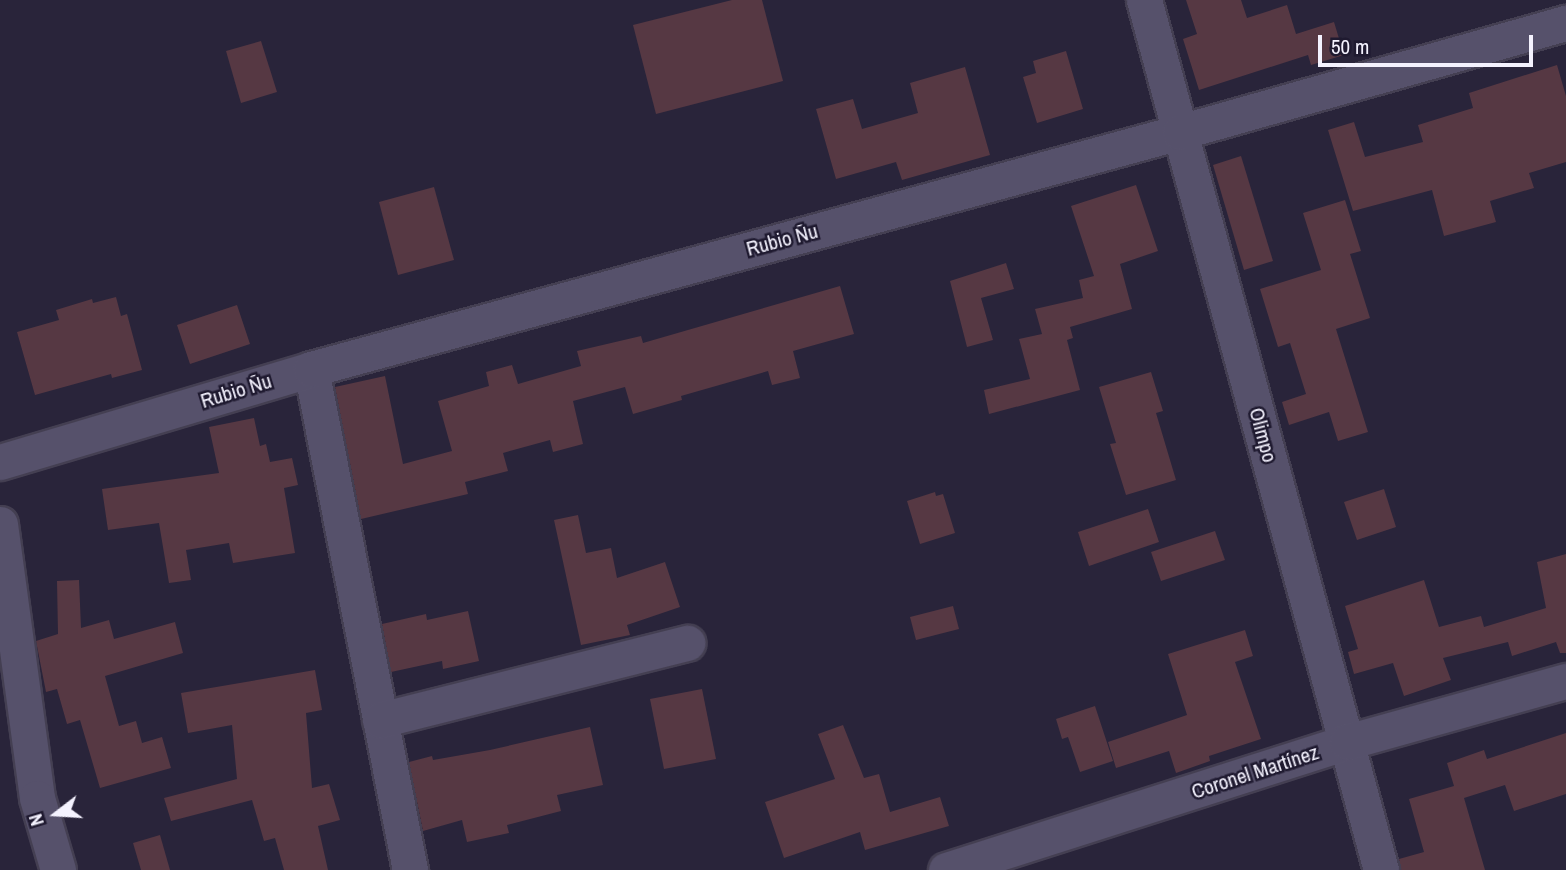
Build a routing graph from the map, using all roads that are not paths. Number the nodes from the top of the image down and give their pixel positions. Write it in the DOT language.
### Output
graph roads {
  1 [pos="1144,0"];
  2 [pos="1566,23"];
  3 [pos="1180,132"];
  4 [pos="311,369"];
  5 [pos="0,462"];
  6 [pos="0,524"];
  7 [pos="687,643"];
  8 [pos="1566,681"];
  9 [pos="380,720"];
  10 [pos="1347,742"];
  11 [pos="58,870"];
  12 [pos="410,870"];
  13 [pos="946,870"];
  14 [pos="1381,870"];
  1 -- 3 [label="street, Olimpo"];
  2 -- 3 [label="street, Rubio Ñu"];
  3 -- 4 [label="street, Rubio Ñu"];
  3 -- 10 [label="street, Olimpo"];
  4 -- 5 [label="street, Rubio Ñu"];
  4 -- 9 [label="street"];
  6 -- 11 [label="street"];
  7 -- 9 [label="street"];
  8 -- 10 [label="street, Coronel Martínez"];
  9 -- 12 [label="street"];
  10 -- 13 [label="street, Coronel Martínez"];
  10 -- 14 [label="street, Olimpo"];
}
